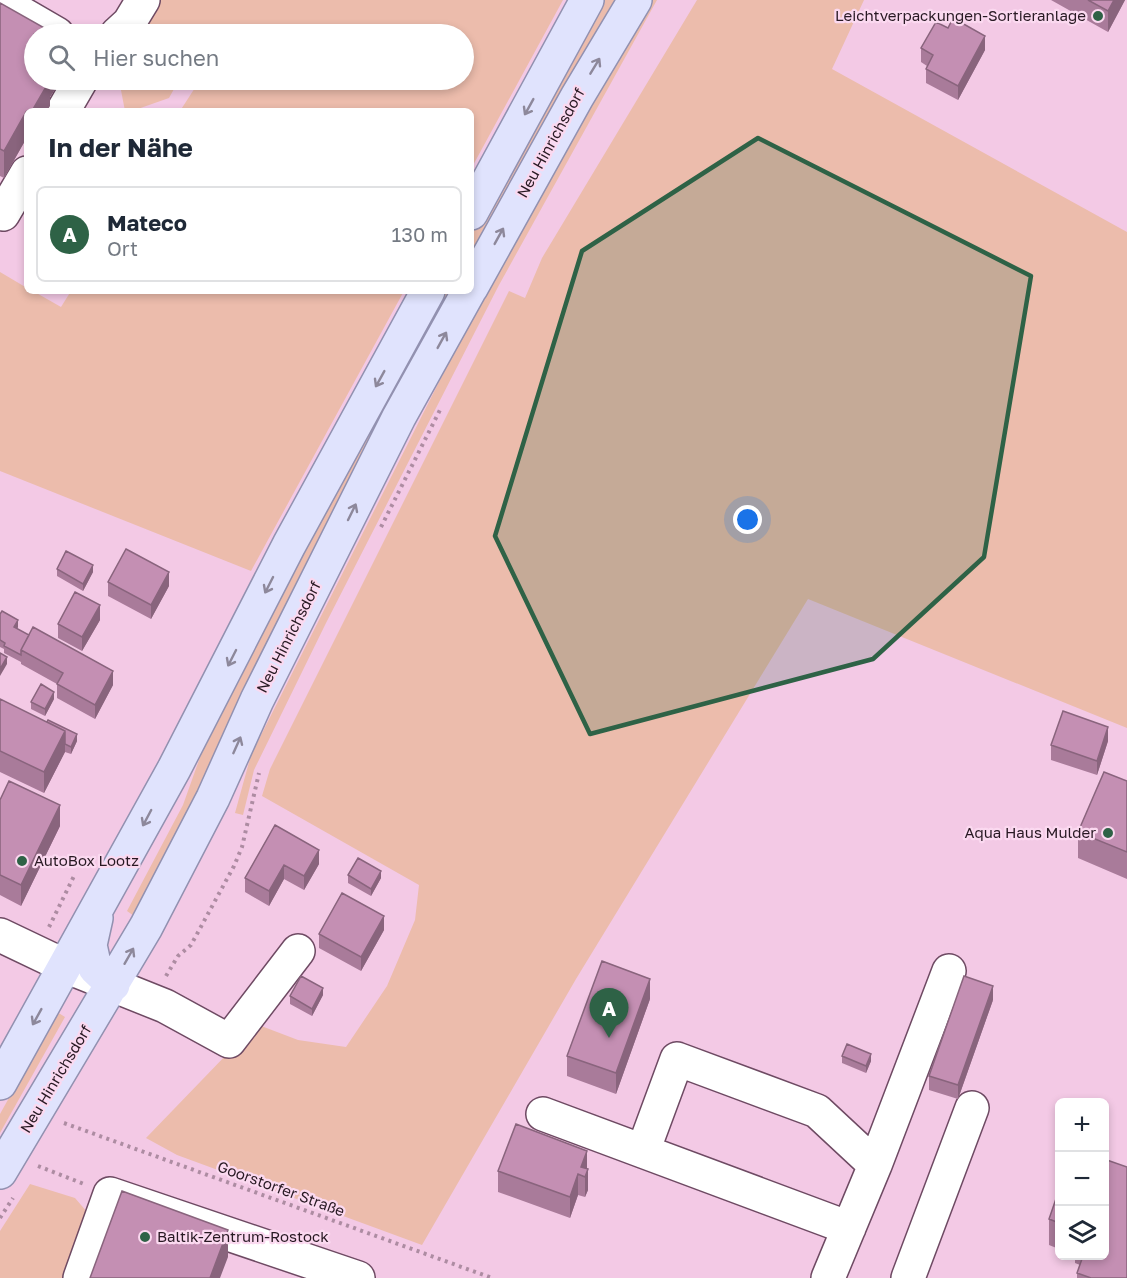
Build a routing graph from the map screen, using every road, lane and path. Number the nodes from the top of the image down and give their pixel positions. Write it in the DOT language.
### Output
graph roads {
  1 [pos="143,0"];
  2 [pos="587,0"];
  3 [pos="635,0"];
  4 [pos="0,1"];
  5 [pos="40,24"];
  6 [pos="128,24"];
  7 [pos="75,90"];
  8 [pos="65,108"];
  9 [pos="24,178"];
  10 [pos="474,207"];
  11 [pos="3,214"];
  12 [pos="474,282"];
  13 [pos="426,294"];
  14 [pos="467,294"];
  15 [pos="444,402"];
  16 [pos="380,527"];
  17 [pos="260,772"];
  18 [pos="75,874"];
  19 [pos="98,910"];
  20 [pos="0,935"];
  21 [pos="36,951"];
  22 [pos="297,951"];
  23 [pos="65,966"];
  24 [pos="949,971"];
  25 [pos="113,985"];
  26 [pos="151,1001"];
  27 [pos="88,1026"];
  28 [pos="0,1083"];
  29 [pos="972,1108"];
  30 [pos="68,1112"];
  31 [pos="543,1114"];
  32 [pos="63,1122"];
  33 [pos="57,1131"];
  34 [pos="643,1151"];
  35 [pos="41,1156"];
  36 [pos="35,1165"];
  37 [pos="875,1165"];
  38 [pos="16,1178"];
  39 [pos="110,1194"];
  40 [pos="0,1218"];
  41 [pos="849,1228"];
  42 [pos="80,1278"];
  43 [pos="358,1278"];
  44 [pos="492,1278"];
  45 [pos="828,1278"];
  46 [pos="908,1278"];
  1 -- 6 [label="street"];
  2 -- 10 [label="main road, one-way"];
  12 -- 3 [label="main road, Neu Hinrichsdorf, one-way"];
  4 -- 5 [label="street"];
  7 -- 8 [label="street"];
  9 -- 11 [label="street"];
  13 -- 19 [label="main road, one-way"];
  25 -- 14 [label="main road, Neu Hinrichsdorf, one-way"];
  15 -- 16 [label="path"];
  17 -- 26 [label="path"];
  18 -- 21 [label="path"];
  19 -- 23 [label="main road"];
  19 -- 25 [label="main road"];
  20 -- 21 [label="street"];
  21 -- 23 [label="street"];
  22 -- 26 [label="street"];
  23 -- 25 [label="street"];
  23 -- 27 [label="main road"];
  23 -- 28 [label="main road, one-way"];
  24 -- 37 [label="street"];
  25 -- 26 [label="street"];
  25 -- 27 [label="main road, Neu Hinrichsdorf"];
  27 -- 38 [label="main road, Neu Hinrichsdorf"];
  29 -- 46 [label="street"];
  30 -- 32 [label="path"];
  31 -- 34 [label="street"];
  32 -- 33 [label="path"];
  32 -- 44 [label="path, Goorstorfer Straße"];
  34 -- 37 [label="street"];
  34 -- 41 [label="street"];
  35 -- 36 [label="path"];
  36 -- 38 [label="path"];
  36 -- 39 [label="path"];
  37 -- 41 [label="street"];
  38 -- 40 [label="path"];
  39 -- 42 [label="street"];
  39 -- 43 [label="street"];
  41 -- 45 [label="street"];
}
